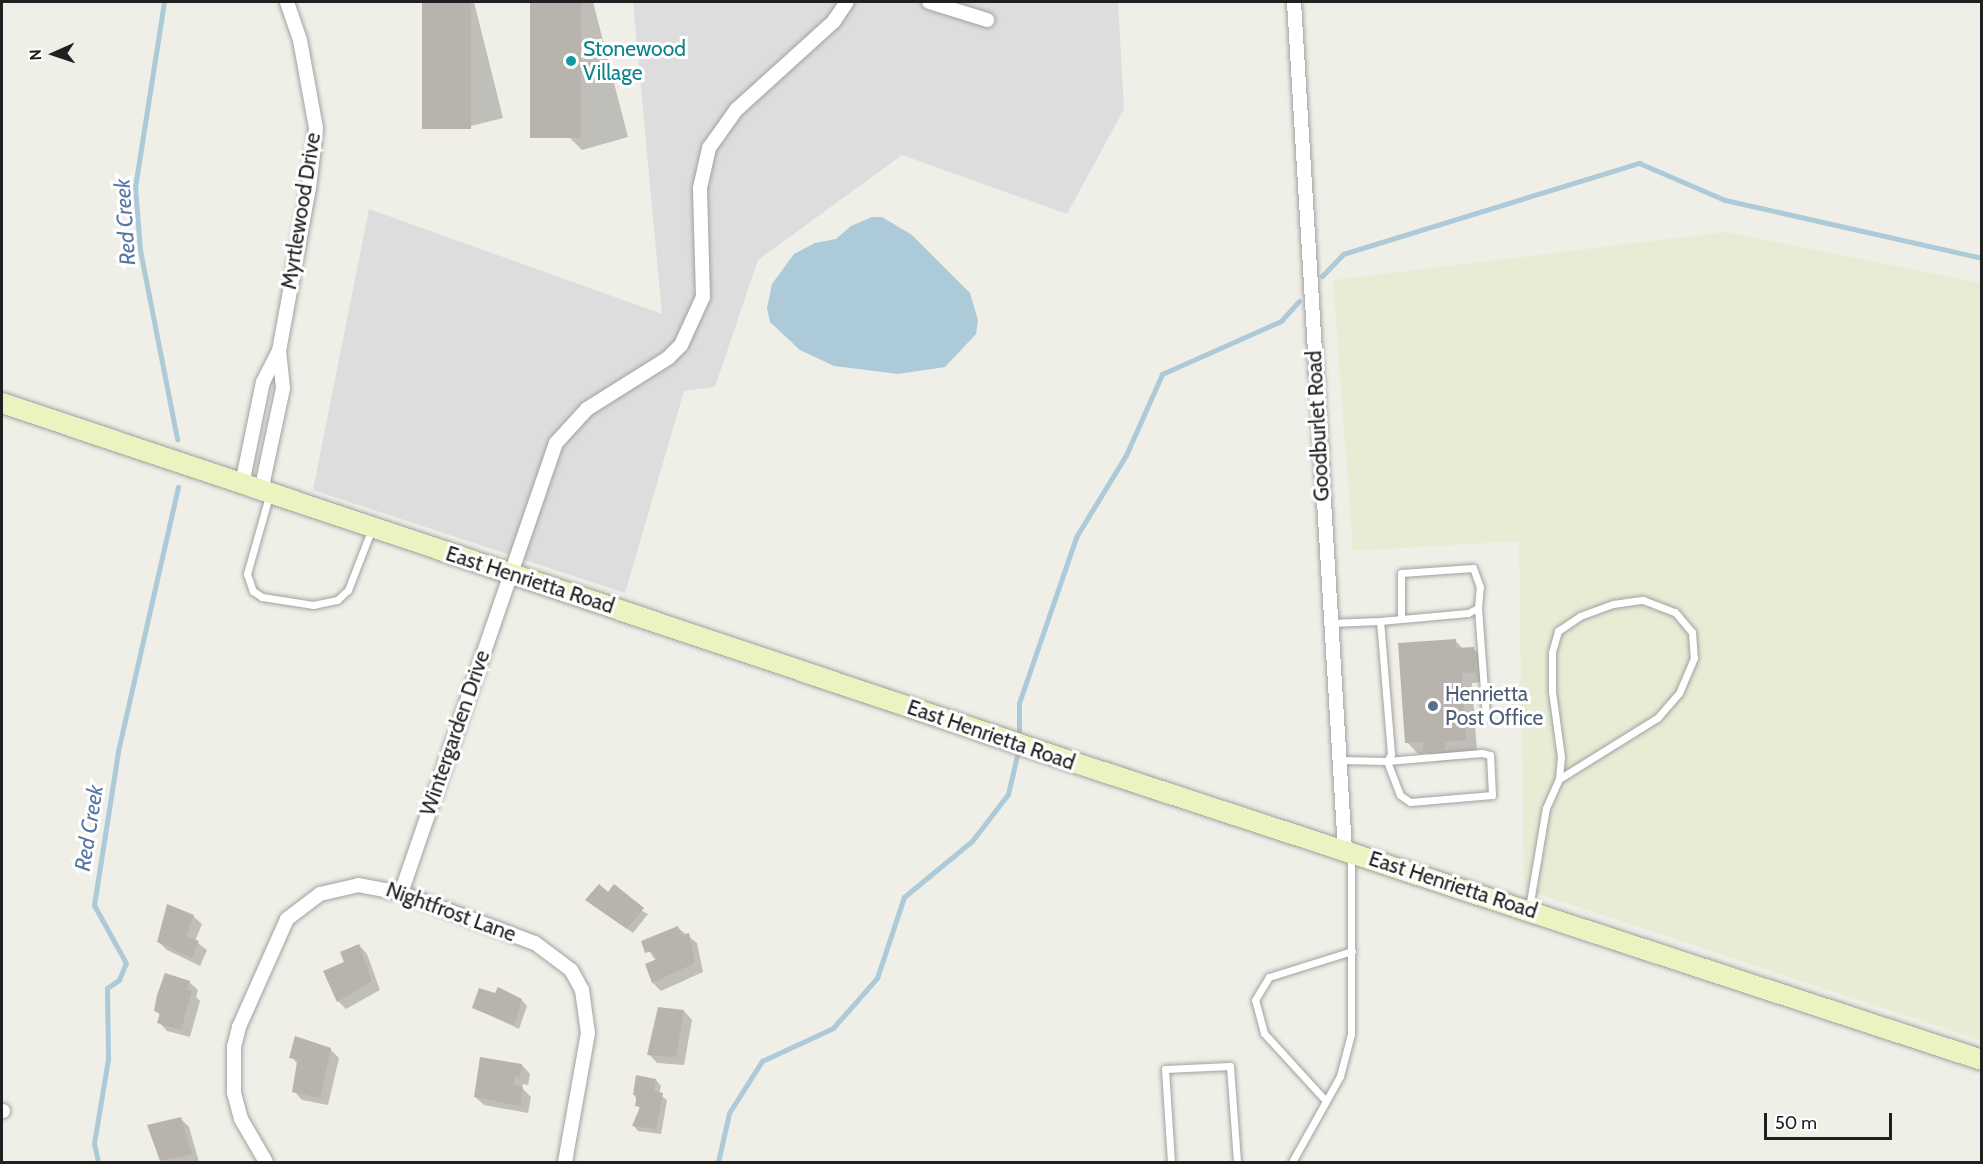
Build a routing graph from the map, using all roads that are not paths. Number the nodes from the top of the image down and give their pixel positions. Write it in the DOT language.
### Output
graph roads {
  1 [pos="287,2"];
  2 [pos="847,2"];
  3 [pos="929,2"];
  4 [pos="1294,2"];
  5 [pos="987,20"];
  6 [pos="279,351"];
  7 [pos="2,403"];
  8 [pos="242,484"];
  9 [pos="266,492"];
  10 [pos="372,528"];
  11 [pos="510,573"];
  12 [pos="1478,608"];
  13 [pos="1401,619"];
  14 [pos="1380,621"];
  15 [pos="1330,623"];
  16 [pos="1486,717"];
  17 [pos="1337,760"];
  18 [pos="1387,761"];
  19 [pos="1559,779"];
  20 [pos="1348,851"];
  21 [pos="401,893"];
  22 [pos="1529,911"];
  23 [pos="1352,951"];
  24 [pos="1982,1060"];
  25 [pos="1326,1101"];
  26 [pos="266,1162"];
  27 [pos="565,1162"];
  28 [pos="1171,1162"];
  29 [pos="1237,1162"];
  30 [pos="1292,1162"];
  1 -- 6 [label="street, Myrtlewood Drive"];
  2 -- 11 [label="street, Wintergarden Drive"];
  3 -- 5 [label="street"];
  4 -- 15 [label="street, Goodburlet Road"];
  6 -- 8 [label="street, Myrtlewood Drive"];
  6 -- 9 [label="street, Myrtlewood Drive"];
  7 -- 8 [label="main road, East Henrietta Road"];
  8 -- 9 [label="main road, East Henrietta Road"];
  9 -- 10 [label="main road, East Henrietta Road"];
  9 -- 10 [label="lane"];
  10 -- 11 [label="main road, East Henrietta Road"];
  11 -- 20 [label="main road, East Henrietta Road"];
  11 -- 21 [label="street, Wintergarden Drive"];
  12 -- 13 [label="lane"];
  12 -- 13 [label="lane"];
  12 -- 16 [label="lane"];
  13 -- 14 [label="lane"];
  14 -- 15 [label="lane"];
  14 -- 18 [label="lane"];
  15 -- 17 [label="street, Goodburlet Road"];
  17 -- 18 [label="lane"];
  17 -- 20 [label="street, Goodburlet Road"];
  18 -- 18 [label="lane"];
  19 -- 19 [label="lane"];
  19 -- 22 [label="lane"];
  20 -- 22 [label="main road, East Henrietta Road"];
  20 -- 23 [label="lane"];
  21 -- 26 [label="street, Nightfrost Lane"];
  21 -- 27 [label="street, Nightfrost Lane"];
  22 -- 24 [label="main road, East Henrietta Road"];
  23 -- 25 [label="lane"];
  23 -- 25 [label="lane"];
  25 -- 30 [label="lane"];
  28 -- 29 [label="lane"];
}
